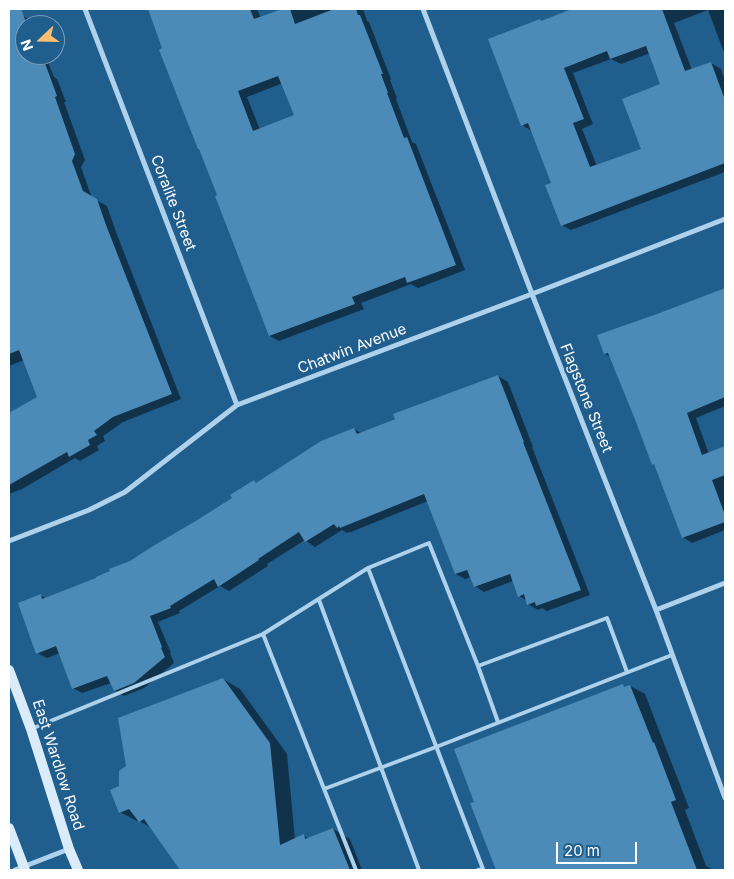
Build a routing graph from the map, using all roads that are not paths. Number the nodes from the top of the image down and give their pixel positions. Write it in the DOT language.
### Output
graph roads {
  1 [pos="85,9"];
  2 [pos="423,9"];
  3 [pos="725,219"];
  4 [pos="532,294"];
  5 [pos="237,405"];
  6 [pos="9,541"];
  7 [pos="368,568"];
  8 [pos="725,583"];
  9 [pos="319,600"];
  10 [pos="656,610"];
  11 [pos="263,634"];
  12 [pos="672,655"];
  13 [pos="478,666"];
  14 [pos="9,670"];
  15 [pos="627,672"];
  16 [pos="498,722"];
  17 [pos="31,729"];
  18 [pos="436,748"];
  19 [pos="382,768"];
  20 [pos="324,789"];
  21 [pos="725,798"];
  22 [pos="9,828"];
  23 [pos="70,849"];
  24 [pos="21,869"];
  25 [pos="78,870"];
  26 [pos="356,870"];
  27 [pos="419,870"];
  28 [pos="478,870"];
  1 -- 5 [label="street, Coralite Street"];
  2 -- 4 [label="street, Flagstone Street"];
  3 -- 4 [label="street, Chatwin Avenue"];
  4 -- 5 [label="street, Chatwin Avenue"];
  4 -- 10 [label="street, Flagstone Street"];
  5 -- 6 [label="street, Chatwin Avenue"];
  7 -- 9 [label="lane"];
  7 -- 13 [label="lane"];
  7 -- 18 [label="lane"];
  8 -- 10 [label="street"];
  9 -- 11 [label="lane"];
  9 -- 19 [label="lane"];
  10 -- 12 [label="street, Flagstone Street"];
  11 -- 17 [label="lane"];
  11 -- 20 [label="lane"];
  12 -- 15 [label="lane"];
  12 -- 21 [label="street, Flagstone Street"];
  13 -- 15 [label="lane"];
  13 -- 16 [label="lane"];
  14 -- 17 [label="main road, East Wardlow Road"];
  15 -- 16 [label="lane"];
  16 -- 18 [label="lane"];
  17 -- 23 [label="main road, East Wardlow Road"];
  18 -- 19 [label="lane"];
  18 -- 28 [label="lane"];
  19 -- 20 [label="lane"];
  19 -- 27 [label="lane"];
  20 -- 26 [label="lane"];
  22 -- 24 [label="main road"];
  23 -- 24 [label="street"];
  23 -- 25 [label="main road, East Wardlow Road"];
}
